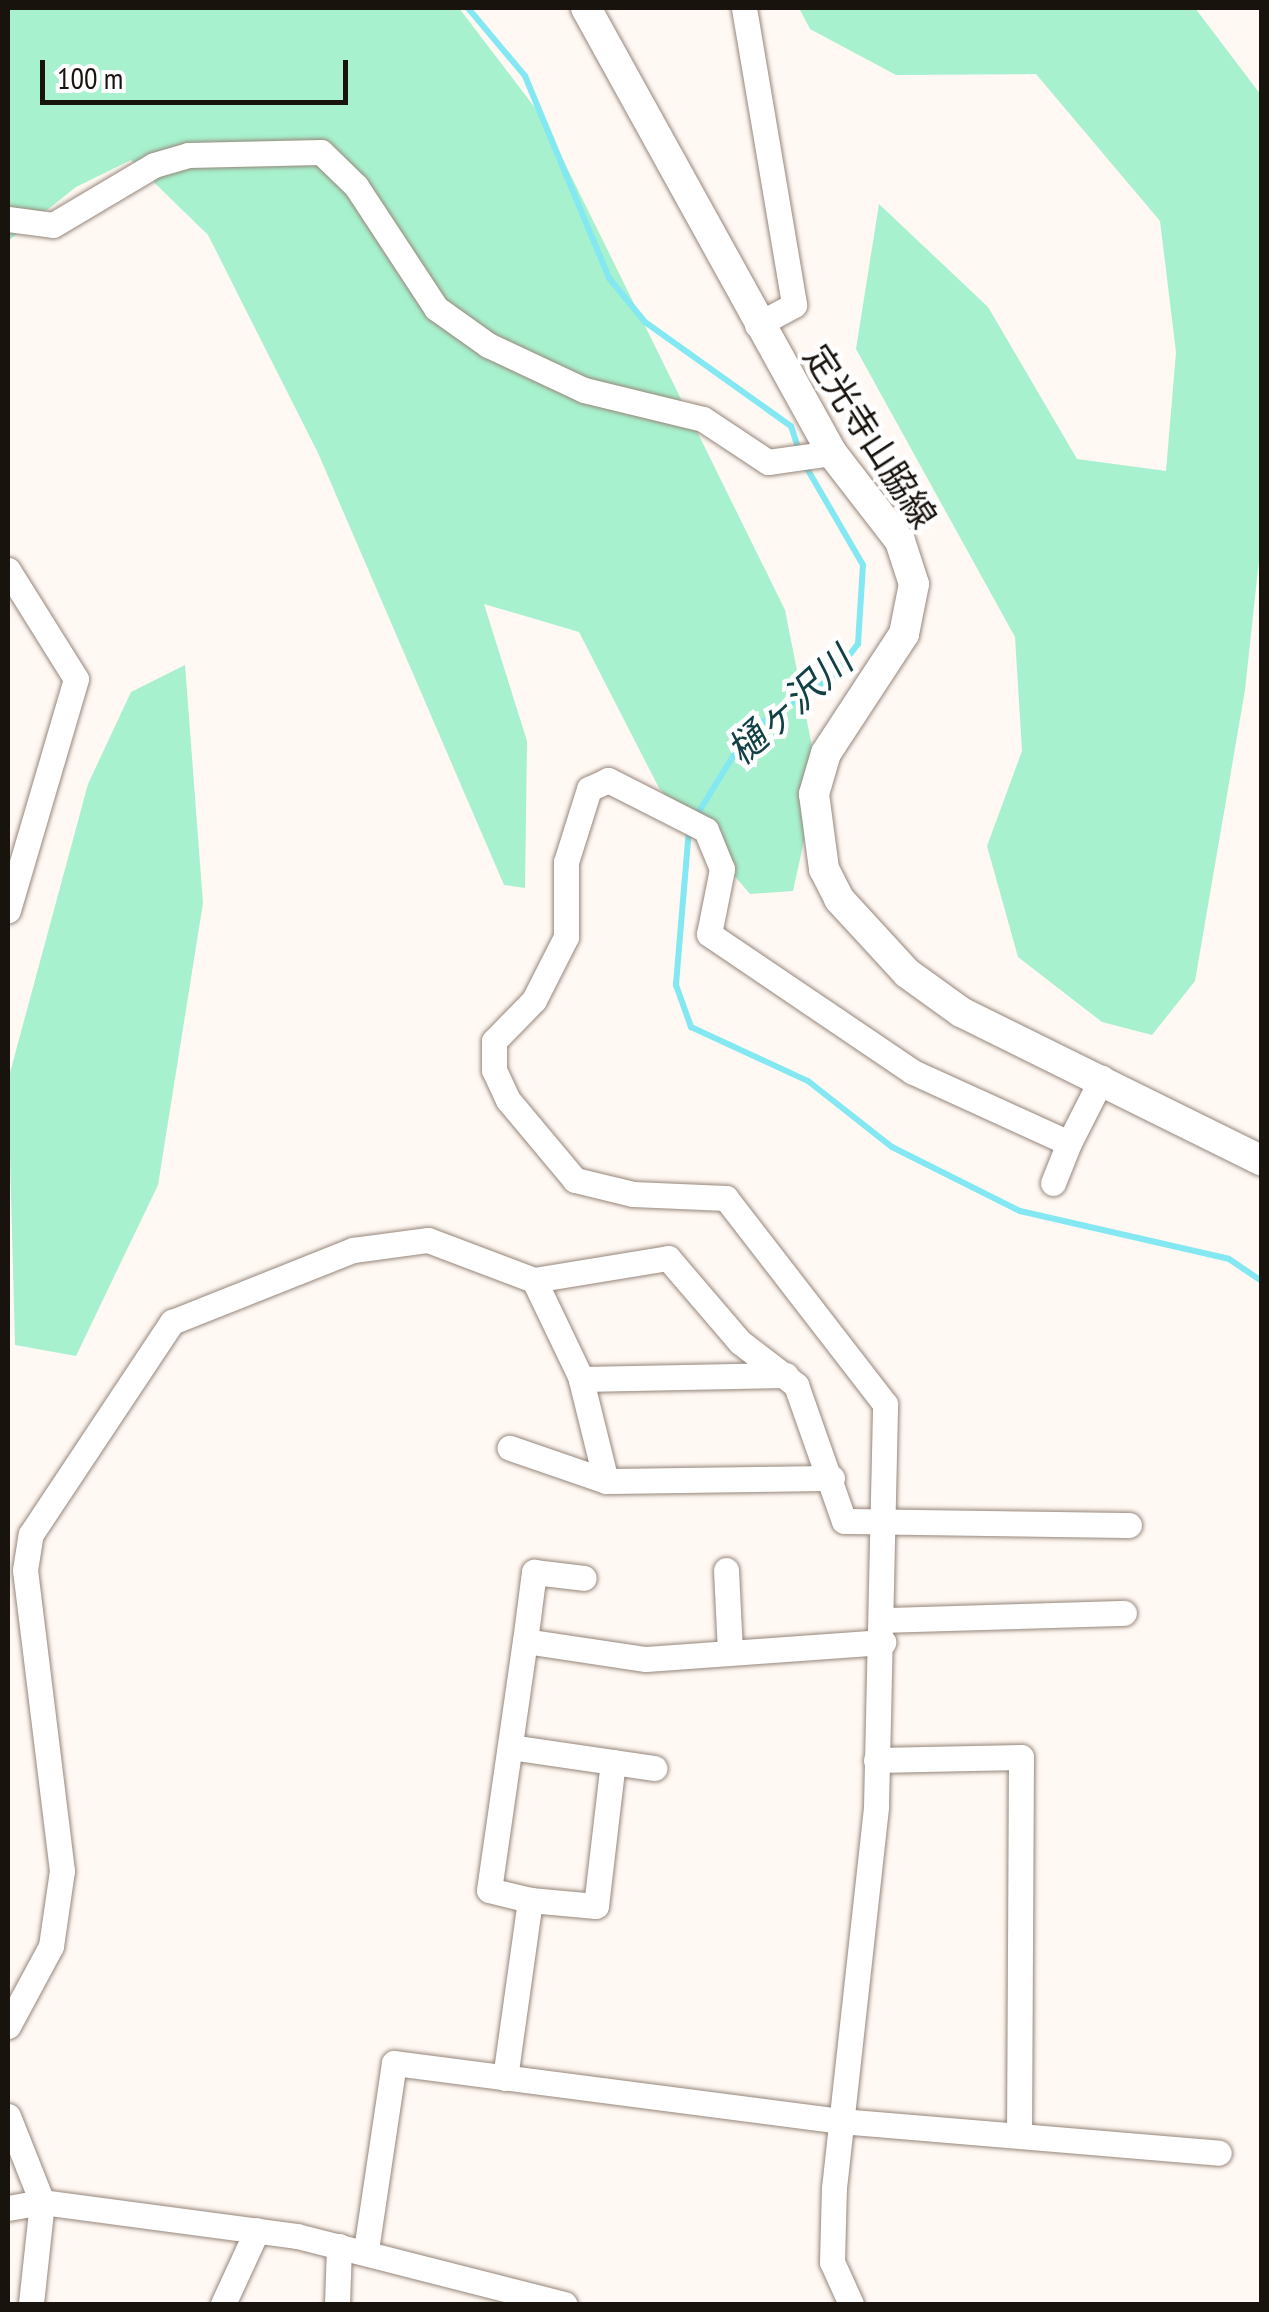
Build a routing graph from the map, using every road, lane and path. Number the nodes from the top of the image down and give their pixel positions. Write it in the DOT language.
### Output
graph roads {
  1 [pos="586,8"];
  2 [pos="744,8"];
  3 [pos="8,220"];
  4 [pos="757,325"];
  5 [pos="824,458"];
  6 [pos="8,570"];
  7 [pos="8,910"];
  8 [pos="1102,1078"];
  9 [pos="1069,1143"];
  10 [pos="1262,1161"];
  11 [pos="1053,1183"];
  12 [pos="534,1280"];
  13 [pos="788,1374"];
  14 [pos="581,1379"];
  15 [pos="510,1448"];
  16 [pos="832,1478"];
  17 [pos="606,1481"];
  18 [pos="1129,1524"];
  19 [pos="884,1526"];
  20 [pos="726,1570"];
  21 [pos="584,1578"];
  22 [pos="1124,1612"];
  23 [pos="883,1631"];
  24 [pos="525,1641"];
  25 [pos="730,1651"];
  26 [pos="510,1747"];
  27 [pos="876,1760"];
  28 [pos="613,1762"];
  29 [pos="654,1768"];
  30 [pos="530,1900"];
  31 [pos="8,2026"];
  32 [pos="505,2078"];
  33 [pos="8,2116"];
  34 [pos="841,2121"];
  35 [pos="1019,2135"];
  36 [pos="1219,2153"];
  37 [pos="42,2202"];
  38 [pos="8,2208"];
  39 [pos="257,2230"];
  40 [pos="338,2246"];
  41 [pos="366,2250"];
  42 [pos="31,2304"];
  43 [pos="223,2304"];
  44 [pos="338,2304"];
  45 [pos="564,2304"];
  46 [pos="850,2304"];
  1 -- 4 [label="main road, 定光寺山脇線"];
  2 -- 4 [label="street"];
  3 -- 5 [label="street"];
  4 -- 5 [label="main road, 定光寺山脇線"];
  5 -- 8 [label="main road, 定光寺山脇線"];
  6 -- 7 [label="street"];
  8 -- 9 [label="street"];
  8 -- 10 [label="main road, 定光寺山脇線"];
  9 -- 11 [label="street"];
  9 -- 19 [label="street"];
  12 -- 13 [label="street"];
  12 -- 14 [label="street"];
  12 -- 31 [label="street"];
  13 -- 14 [label="street"];
  13 -- 16 [label="street"];
  14 -- 17 [label="street"];
  15 -- 17 [label="street"];
  16 -- 17 [label="street"];
  16 -- 19 [label="street"];
  18 -- 19 [label="street"];
  19 -- 23 [label="street"];
  20 -- 25 [label="street"];
  21 -- 24 [label="street"];
  22 -- 23 [label="street"];
  23 -- 25 [label="street"];
  23 -- 27 [label="street"];
  24 -- 25 [label="street"];
  24 -- 26 [label="street"];
  26 -- 28 [label="street"];
  26 -- 30 [label="street"];
  27 -- 34 [label="street"];
  27 -- 35 [label="street"];
  28 -- 29 [label="street"];
  28 -- 30 [label="street"];
  30 -- 32 [label="street"];
  32 -- 34 [label="street"];
  32 -- 41 [label="street"];
  33 -- 37 [label="street"];
  34 -- 35 [label="street"];
  34 -- 46 [label="street"];
  35 -- 36 [label="street"];
  37 -- 38 [label="street"];
  37 -- 39 [label="street"];
  37 -- 42 [label="street"];
  39 -- 40 [label="street"];
  39 -- 43 [label="street"];
  40 -- 41 [label="street"];
  40 -- 44 [label="street"];
  41 -- 45 [label="street"];
}
